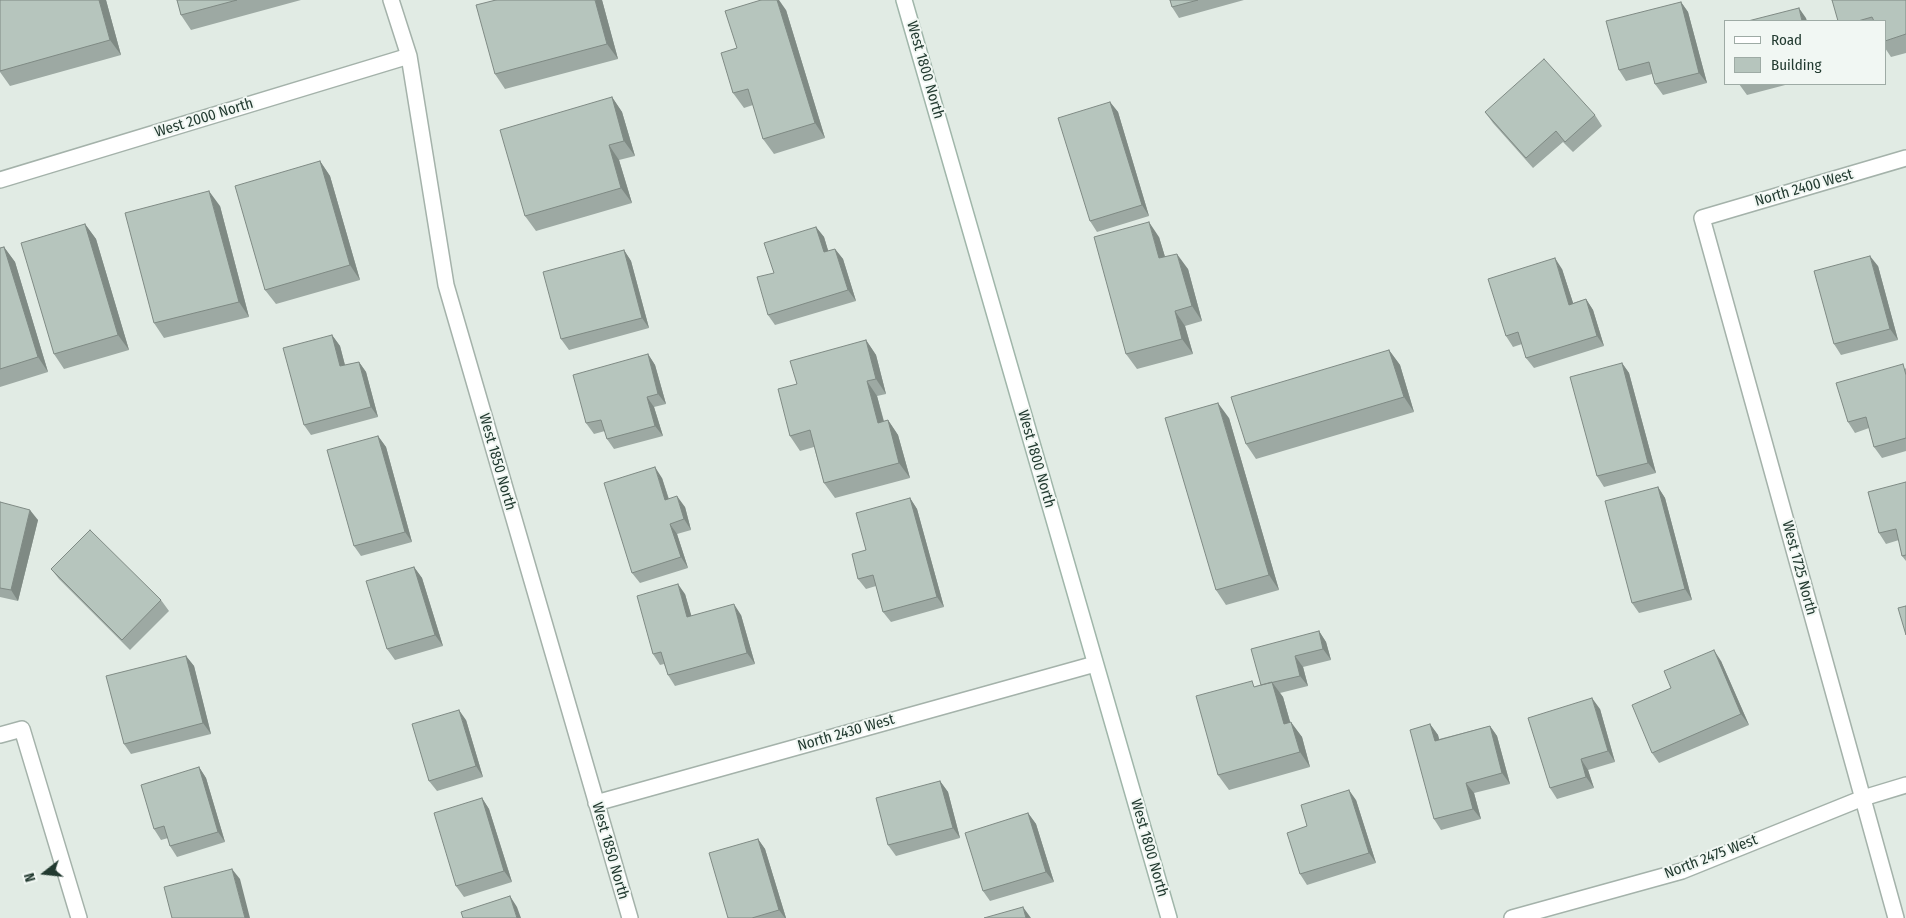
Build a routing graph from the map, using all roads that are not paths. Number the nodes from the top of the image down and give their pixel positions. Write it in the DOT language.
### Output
graph roads {
  1 [pos="391,0"];
  2 [pos="904,0"];
  3 [pos="409,56"];
  4 [pos="1906,158"];
  5 [pos="0,180"];
  6 [pos="1702,218"];
  7 [pos="1095,664"];
  8 [pos="0,735"];
  9 [pos="1906,785"];
  10 [pos="1863,798"];
  11 [pos="596,803"];
  12 [pos="78,918"];
  13 [pos="630,918"];
  14 [pos="1169,918"];
  15 [pos="1512,918"];
  16 [pos="1896,918"];
  1 -- 3 [label="street, West 1850 North"];
  2 -- 7 [label="street, West 1800 North"];
  3 -- 5 [label="street, West 2000 North"];
  3 -- 11 [label="street, West 1850 North"];
  4 -- 6 [label="street, North 2400 West"];
  6 -- 10 [label="street, West 1725 North"];
  7 -- 11 [label="street, North 2430 West"];
  7 -- 14 [label="street, West 1800 North"];
  8 -- 12 [label="street"];
  9 -- 10 [label="street, North 2475 West"];
  10 -- 15 [label="street, North 2475 West"];
  10 -- 16 [label="street, West 1725 North"];
  11 -- 13 [label="street, West 1850 North"];
}
